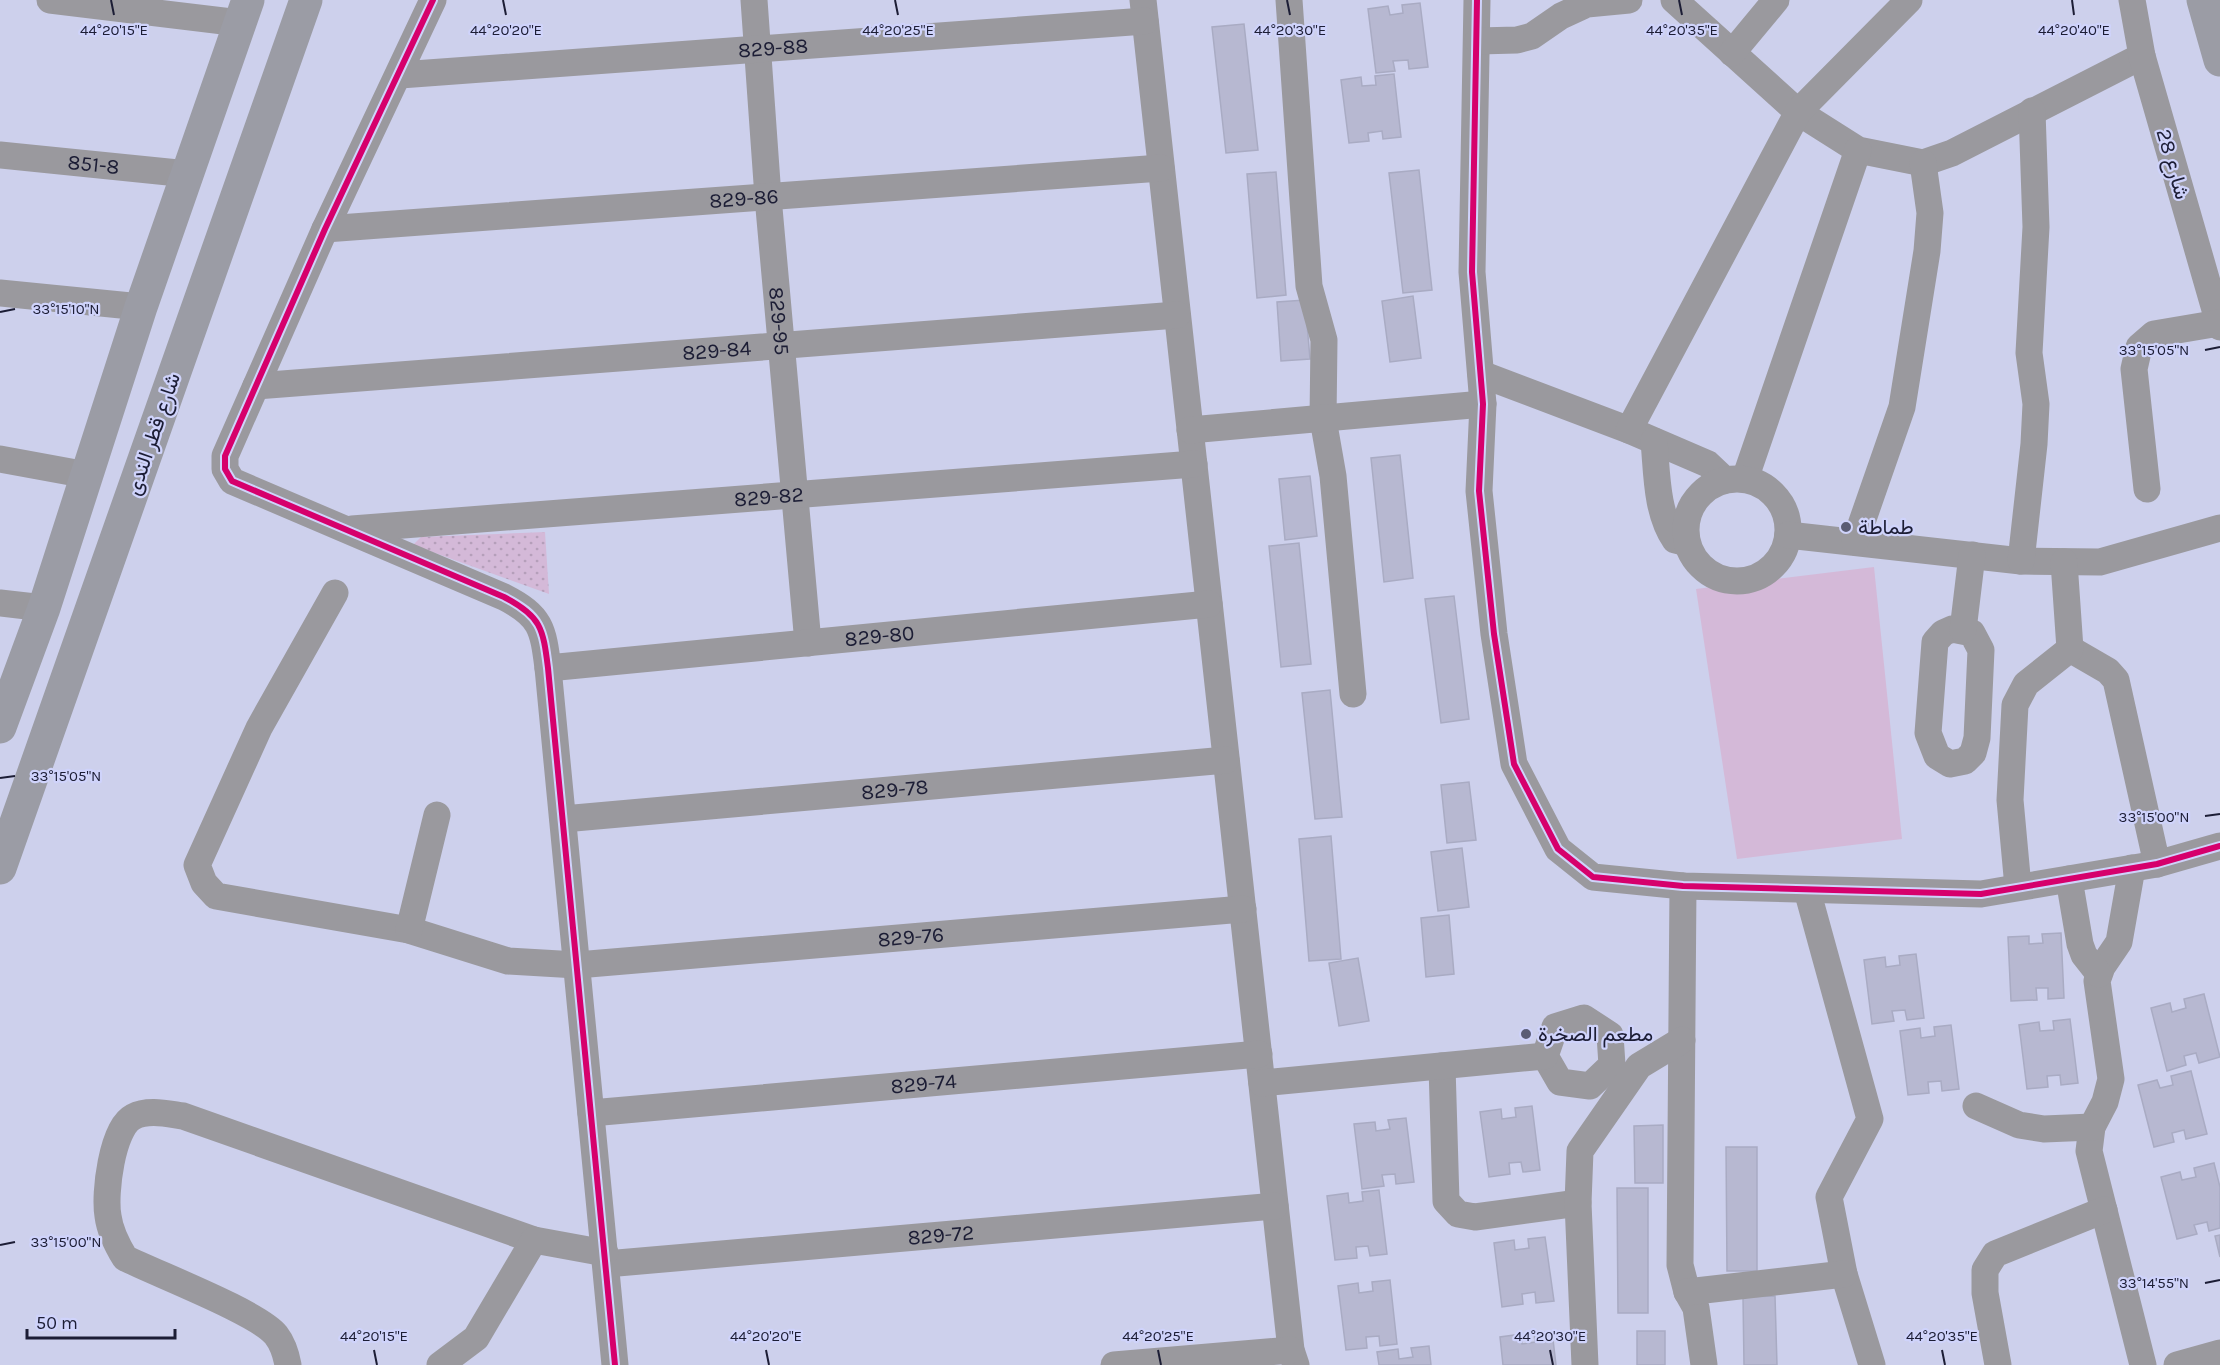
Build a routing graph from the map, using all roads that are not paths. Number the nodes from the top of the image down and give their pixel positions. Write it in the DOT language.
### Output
graph roads {
  1 [pos="50,0"];
  2 [pos="306,0"];
  3 [pos="433,0"];
  4 [pos="754,0"];
  5 [pos="1289,0"];
  6 [pos="1477,0"];
  7 [pos="1629,0"];
  8 [pos="1674,0"];
  9 [pos="1776,0"];
  10 [pos="1909,0"];
  11 [pos="2132,0"];
  12 [pos="2204,0"];
  13 [pos="244,11"];
  14 [pos="1144,11"];
  15 [pos="1478,40"];
  16 [pos="758,49"];
  17 [pos="1732,53"];
  18 [pos="2142,56"];
  19 [pos="2220,60"];
  20 [pos="400,75"];
  21 [pos="2032,111"];
  22 [pos="1798,112"];
  23 [pos="1858,150"];
  24 [pos="0,155"];
  25 [pos="1923,163"];
  26 [pos="1161,168"];
  27 [pos="188,174"];
  28 [pos="768,197"];
  29 [pos="325,229"];
  30 [pos="0,293"];
  31 [pos="141,307"];
  32 [pos="1177,315"];
  33 [pos="2219,325"];
  34 [pos="781,346"];
  35 [pos="1481,374"];
  36 [pos="118,377"];
  37 [pos="256,386"];
  38 [pos="166,398"];
  39 [pos="1483,404"];
  40 [pos="1323,419"];
  41 [pos="1190,430"];
  42 [pos="1629,430"];
  43 [pos="1654,441"];
  44 [pos="0,459"];
  45 [pos="91,461"];
  46 [pos="143,464"];
  47 [pos="1194,464"];
  48 [pos="1735,480"];
  49 [pos="2147,489"];
  50 [pos="794,495"];
  51 [pos="2220,528"];
  52 [pos="346,530"];
  53 [pos="1788,535"];
  54 [pos="1855,542"];
  55 [pos="1687,543"];
  56 [pos="1972,555"];
  57 [pos="2021,561"];
  58 [pos="2064,562"];
  59 [pos="334,593"];
  60 [pos="0,603"];
  61 [pos="1209,604"];
  62 [pos="44,608"];
  63 [pos="1964,630"];
  64 [pos="808,643"];
  65 [pos="2070,649"];
  66 [pos="548,668"];
  67 [pos="1353,694"];
  68 [pos="0,727"];
  69 [pos="1226,760"];
  70 [pos="437,815"];
  71 [pos="563,819"];
  72 [pos="2220,846"];
  73 [pos="2144,866"];
  74 [pos="0,868"];
  75 [pos="2069,879"];
  76 [pos="1683,886"];
  77 [pos="2018,887"];
  78 [pos="1807,890"];
  79 [pos="1243,909"];
  80 [pos="409,930"];
  81 [pos="577,965"];
  82 [pos="2099,974"];
  83 [pos="1682,1040"];
  84 [pos="1258,1054"];
  85 [pos="1545,1056"];
  86 [pos="1442,1066"];
  87 [pos="1262,1083"];
  88 [pos="1976,1106"];
  89 [pos="591,1113"];
  90 [pos="2092,1127"];
  91 [pos="1578,1203"];
  92 [pos="1275,1206"];
  93 [pos="2104,1210"];
  94 [pos="534,1240"];
  95 [pos="605,1258"];
  96 [pos="1844,1274"];
  97 [pos="1686,1292"];
  98 [pos="2220,1353"];
  99 [pos="1293,1357"];
  100 [pos="288,1365"];
  101 [pos="440,1365"];
  102 [pos="615,1365"];
  103 [pos="1114,1365"];
  104 [pos="1585,1365"];
  105 [pos="1704,1365"];
  106 [pos="1872,1365"];
  107 [pos="1998,1365"];
  108 [pos="2143,1365"];
  109 [pos="2177,1365"];
  1 -- 13 [label="street"];
  2 -- 38 [label="main road, شارع قطر الندى"];
  3 -- 20 [label="street"];
  4 -- 16 [label="street, 829-95"];
  5 -- 40 [label="street"];
  6 -- 15 [label="street"];
  7 -- 15 [label="street"];
  8 -- 17 [label="street"];
  9 -- 17 [label="street"];
  10 -- 22 [label="street"];
  11 -- 18 [label="street, شارع 28"];
  12 -- 19 [label="main road"];
  13 -- 27 [label="main road"];
  14 -- 16 [label="street, 829-88"];
  14 -- 26 [label="street"];
  15 -- 35 [label="street"];
  16 -- 20 [label="street, 829-88"];
  16 -- 28 [label="street, 829-95"];
  17 -- 22 [label="street"];
  18 -- 21 [label="street"];
  18 -- 33 [label="street, شارع 28"];
  20 -- 29 [label="street"];
  21 -- 25 [label="street"];
  21 -- 57 [label="street"];
  22 -- 23 [label="street"];
  22 -- 42 [label="street"];
  23 -- 25 [label="street"];
  23 -- 48 [label="street"];
  24 -- 27 [label="street, 851-8"];
  25 -- 54 [label="street"];
  26 -- 28 [label="street, 829-86"];
  26 -- 32 [label="street"];
  27 -- 31 [label="main road"];
  28 -- 29 [label="street, 829-86"];
  28 -- 34 [label="street, 829-95"];
  29 -- 37 [label="street"];
  30 -- 31 [label="street"];
  31 -- 36 [label="main road"];
  32 -- 34 [label="street, 829-84"];
  32 -- 41 [label="street"];
  33 -- 49 [label="street"];
  34 -- 37 [label="street, 829-84"];
  34 -- 50 [label="street, 829-95"];
  35 -- 39 [label="street"];
  35 -- 42 [label="street"];
  36 -- 38 [label="main road"];
  36 -- 45 [label="main road"];
  37 -- 52 [label="street"];
  38 -- 46 [label="main road, شارع قطر الندى"];
  39 -- 40 [label="street"];
  39 -- 76 [label="street"];
  40 -- 41 [label="street"];
  40 -- 67 [label="street"];
  41 -- 47 [label="street"];
  42 -- 43 [label="street"];
  43 -- 48 [label="street"];
  43 -- 55 [label="street"];
  44 -- 45 [label="street"];
  45 -- 46 [label="main road"];
  45 -- 62 [label="main road"];
  46 -- 74 [label="main road, شارع قطر الندى"];
  47 -- 50 [label="street, 829-82"];
  47 -- 61 [label="street"];
  48 -- 53 [label="street"];
  48 -- 55 [label="street"];
  50 -- 52 [label="street, 829-82"];
  50 -- 64 [label="street, 829-95"];
  51 -- 58 [label="street"];
  52 -- 66 [label="street"];
  53 -- 54 [label="street"];
  53 -- 55 [label="street"];
  54 -- 56 [label="street"];
  56 -- 57 [label="street"];
  56 -- 63 [label="street"];
  57 -- 58 [label="street"];
  58 -- 65 [label="street"];
  59 -- 80 [label="street, 829-76"];
  60 -- 62 [label="street"];
  61 -- 64 [label="street, 829-80"];
  61 -- 69 [label="street"];
  62 -- 68 [label="main road"];
  64 -- 66 [label="street, 829-80"];
  65 -- 73 [label="street"];
  65 -- 77 [label="street"];
  66 -- 71 [label="street"];
  69 -- 71 [label="street, 829-78"];
  69 -- 79 [label="street"];
  70 -- 80 [label="street"];
  71 -- 81 [label="street"];
  72 -- 73 [label="street"];
  73 -- 75 [label="street"];
  73 -- 82 [label="street"];
  75 -- 77 [label="street"];
  75 -- 82 [label="street"];
  76 -- 78 [label="street"];
  76 -- 83 [label="street"];
  77 -- 78 [label="street"];
  78 -- 96 [label="street"];
  79 -- 81 [label="street, 829-76"];
  79 -- 84 [label="street"];
  80 -- 81 [label="street, 829-76"];
  81 -- 89 [label="street"];
  82 -- 90 [label="street"];
  83 -- 91 [label="street"];
  83 -- 97 [label="street"];
  84 -- 87 [label="street"];
  84 -- 89 [label="street, 829-74"];
  85 -- 86 [label="street"];
  86 -- 87 [label="street"];
  86 -- 91 [label="street"];
  87 -- 92 [label="street"];
  88 -- 90 [label="street"];
  89 -- 95 [label="street"];
  90 -- 93 [label="street"];
  91 -- 104 [label="street"];
  92 -- 95 [label="street, 829-72"];
  92 -- 99 [label="street"];
  93 -- 107 [label="street"];
  93 -- 108 [label="street"];
  94 -- 95 [label="street, 829-72"];
  94 -- 100 [label="street, 829-72"];
  94 -- 101 [label="street"];
  95 -- 102 [label="street"];
  96 -- 97 [label="street"];
  96 -- 106 [label="street"];
  97 -- 105 [label="street"];
  98 -- 109 [label="street"];
  99 -- 103 [label="street"];
}
